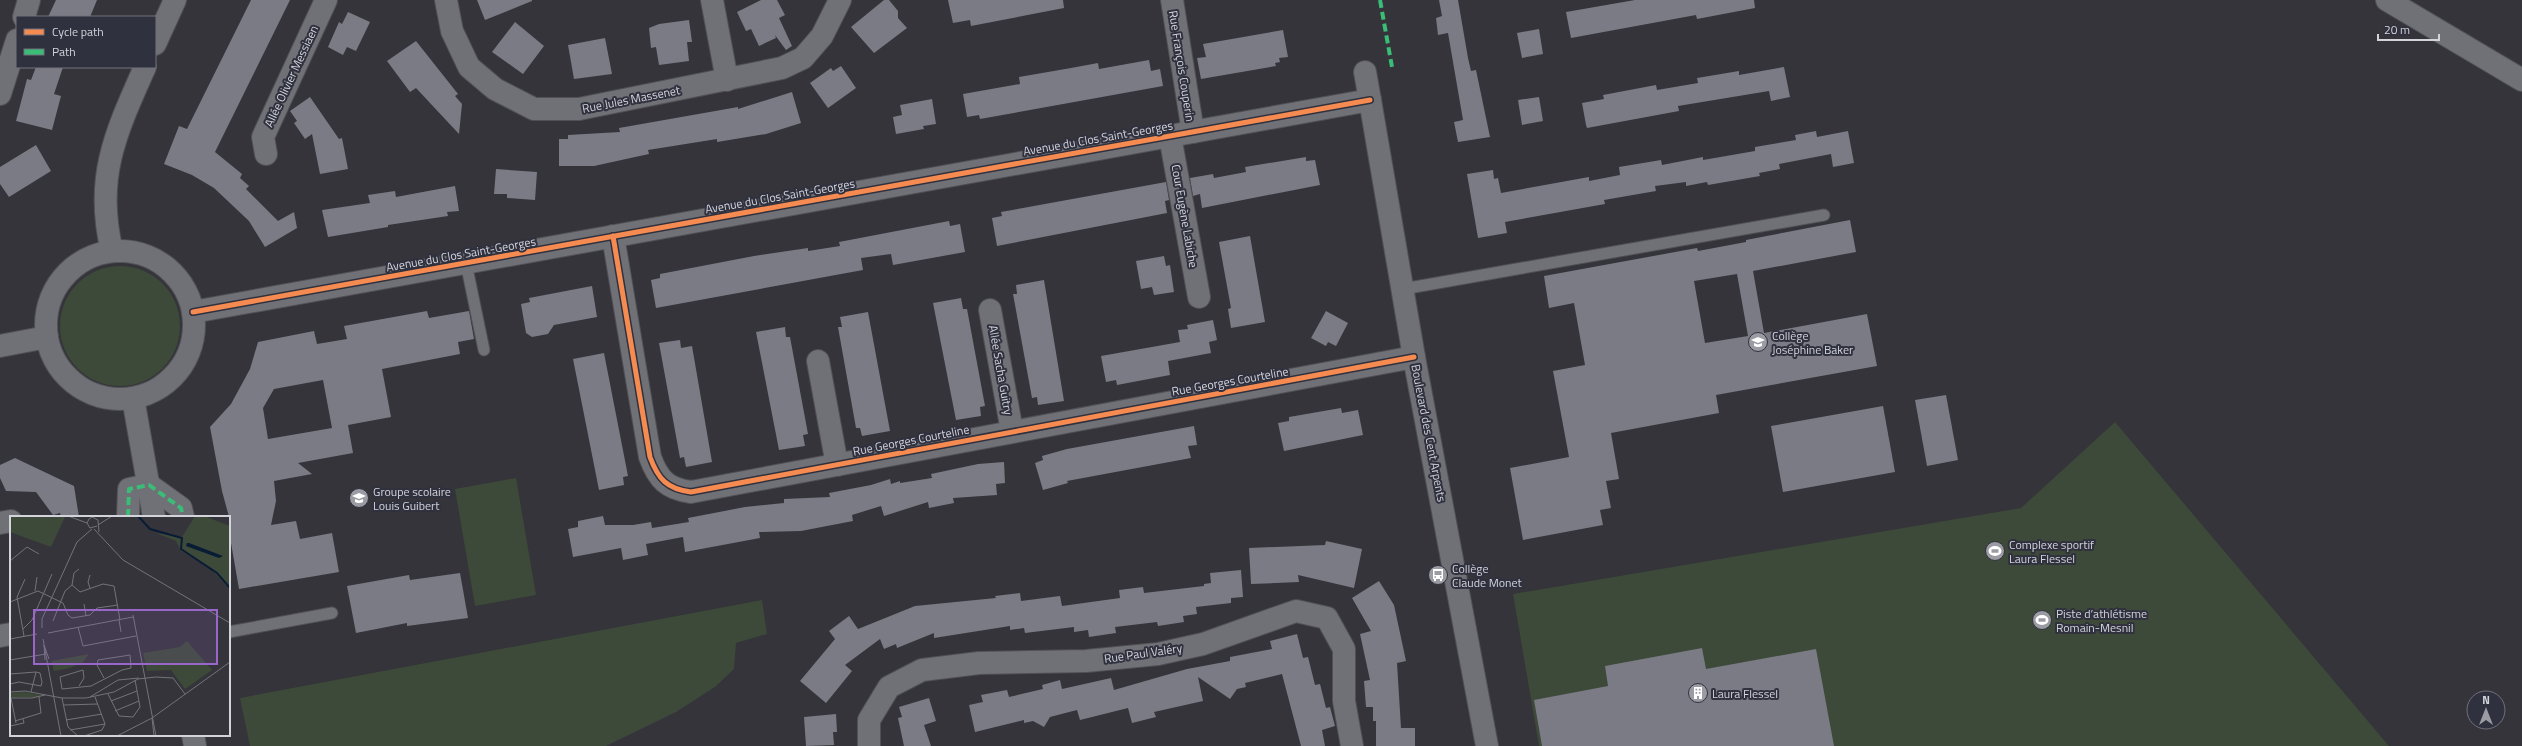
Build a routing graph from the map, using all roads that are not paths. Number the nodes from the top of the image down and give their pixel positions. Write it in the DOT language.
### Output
graph roads {
  1 [pos="30,0"];
  2 [pos="174,0"];
  3 [pos="326,0"];
  4 [pos="446,0"];
  5 [pos="712,0"];
  6 [pos="840,0"];
  7 [pos="1172,0"];
  8 [pos="2387,0"];
  9 [pos="24,16"];
  10 [pos="156,42"];
  11 [pos="16,43"];
  12 [pos="145,68"];
  13 [pos="1365,72"];
  14 [pos="727,80"];
  15 [pos="2522,80"];
  16 [pos="0,94"];
  17 [pos="1370,100"];
  18 [pos="1193,132"];
  19 [pos="1170,136"];
  20 [pos="266,154"];
  21 [pos="1824,215"];
  22 [pos="613,236"];
  23 [pos="112,251"];
  24 [pos="466,263"];
  25 [pos="1403,289"];
  26 [pos="1199,297"];
  27 [pos="990,310"];
  28 [pos="193,312"];
  29 [pos="47,337"];
  30 [pos="0,346"];
  31 [pos="484,350"];
  32 [pos="1414,358"];
  33 [pos="818,361"];
  34 [pos="133,398"];
  35 [pos="1012,431"];
  36 [pos="837,464"];
  37 [pos="149,485"];
  38 [pos="128,516"];
  39 [pos="154,516"];
  40 [pos="183,516"];
  41 [pos="10,521"];
  42 [pos="0,523"];
  43 [pos="332,613"];
  44 [pos="230,632"];
  45 [pos="10,634"];
  46 [pos="0,636"];
  47 [pos="193,736"];
  48 [pos="195,746"];
  49 [pos="869,746"];
  50 [pos="1352,746"];
  51 [pos="1487,746"];
  1 -- 9 [label="street"];
  2 -- 10 [label="street"];
  3 -- 20 [label="street, Allée Olivier Messiaen"];
  4 -- 14 [label="street, Rue Jules Massenet"];
  5 -- 14 [label="street"];
  6 -- 14 [label="street, Rue Jules Massenet"];
  7 -- 18 [label="street, Rue François Couperin"];
  8 -- 15 [label="street"];
  11 -- 16 [label="street"];
  12 -- 23 [label="street"];
  13 -- 17 [label="street, Boulevard des Cent Arpents"];
  17 -- 18 [label="street, Avenue du Clos Saint-Georges"];
  17 -- 25 [label="street, Boulevard des Cent Arpents"];
  18 -- 19 [label="street, Avenue du Clos Saint-Georges"];
  19 -- 22 [label="street, Avenue du Clos Saint-Georges"];
  19 -- 26 [label="street, Cour Eugène Labiche"];
  21 -- 25 [label="lane"];
  22 -- 24 [label="street, Avenue du Clos Saint-Georges"];
  22 -- 36 [label="street, Rue Georges Courteline"];
  23 -- 28 [label="street"];
  23 -- 29 [label="street"];
  24 -- 28 [label="street, Avenue du Clos Saint-Georges"];
  24 -- 31 [label="lane"];
  25 -- 32 [label="street, Boulevard des Cent Arpents"];
  27 -- 35 [label="street, Allée Sacha Guitry"];
  28 -- 34 [label="street"];
  29 -- 30 [label="street"];
  29 -- 34 [label="street"];
  32 -- 35 [label="street, Rue Georges Courteline"];
  32 -- 51 [label="street, Boulevard des Cent Arpents"];
  33 -- 36 [label="street"];
  34 -- 37 [label="street"];
  35 -- 36 [label="street, Rue Georges Courteline"];
  37 -- 38 [label="street"];
  37 -- 39 [label="street"];
  37 -- 40 [label="street"];
  41 -- 42 [label="street"];
  43 -- 44 [label="lane"];
  45 -- 46 [label="street"];
  47 -- 48 [label="street"];
  49 -- 50 [label="street, Rue Paul Valéry"];
}
